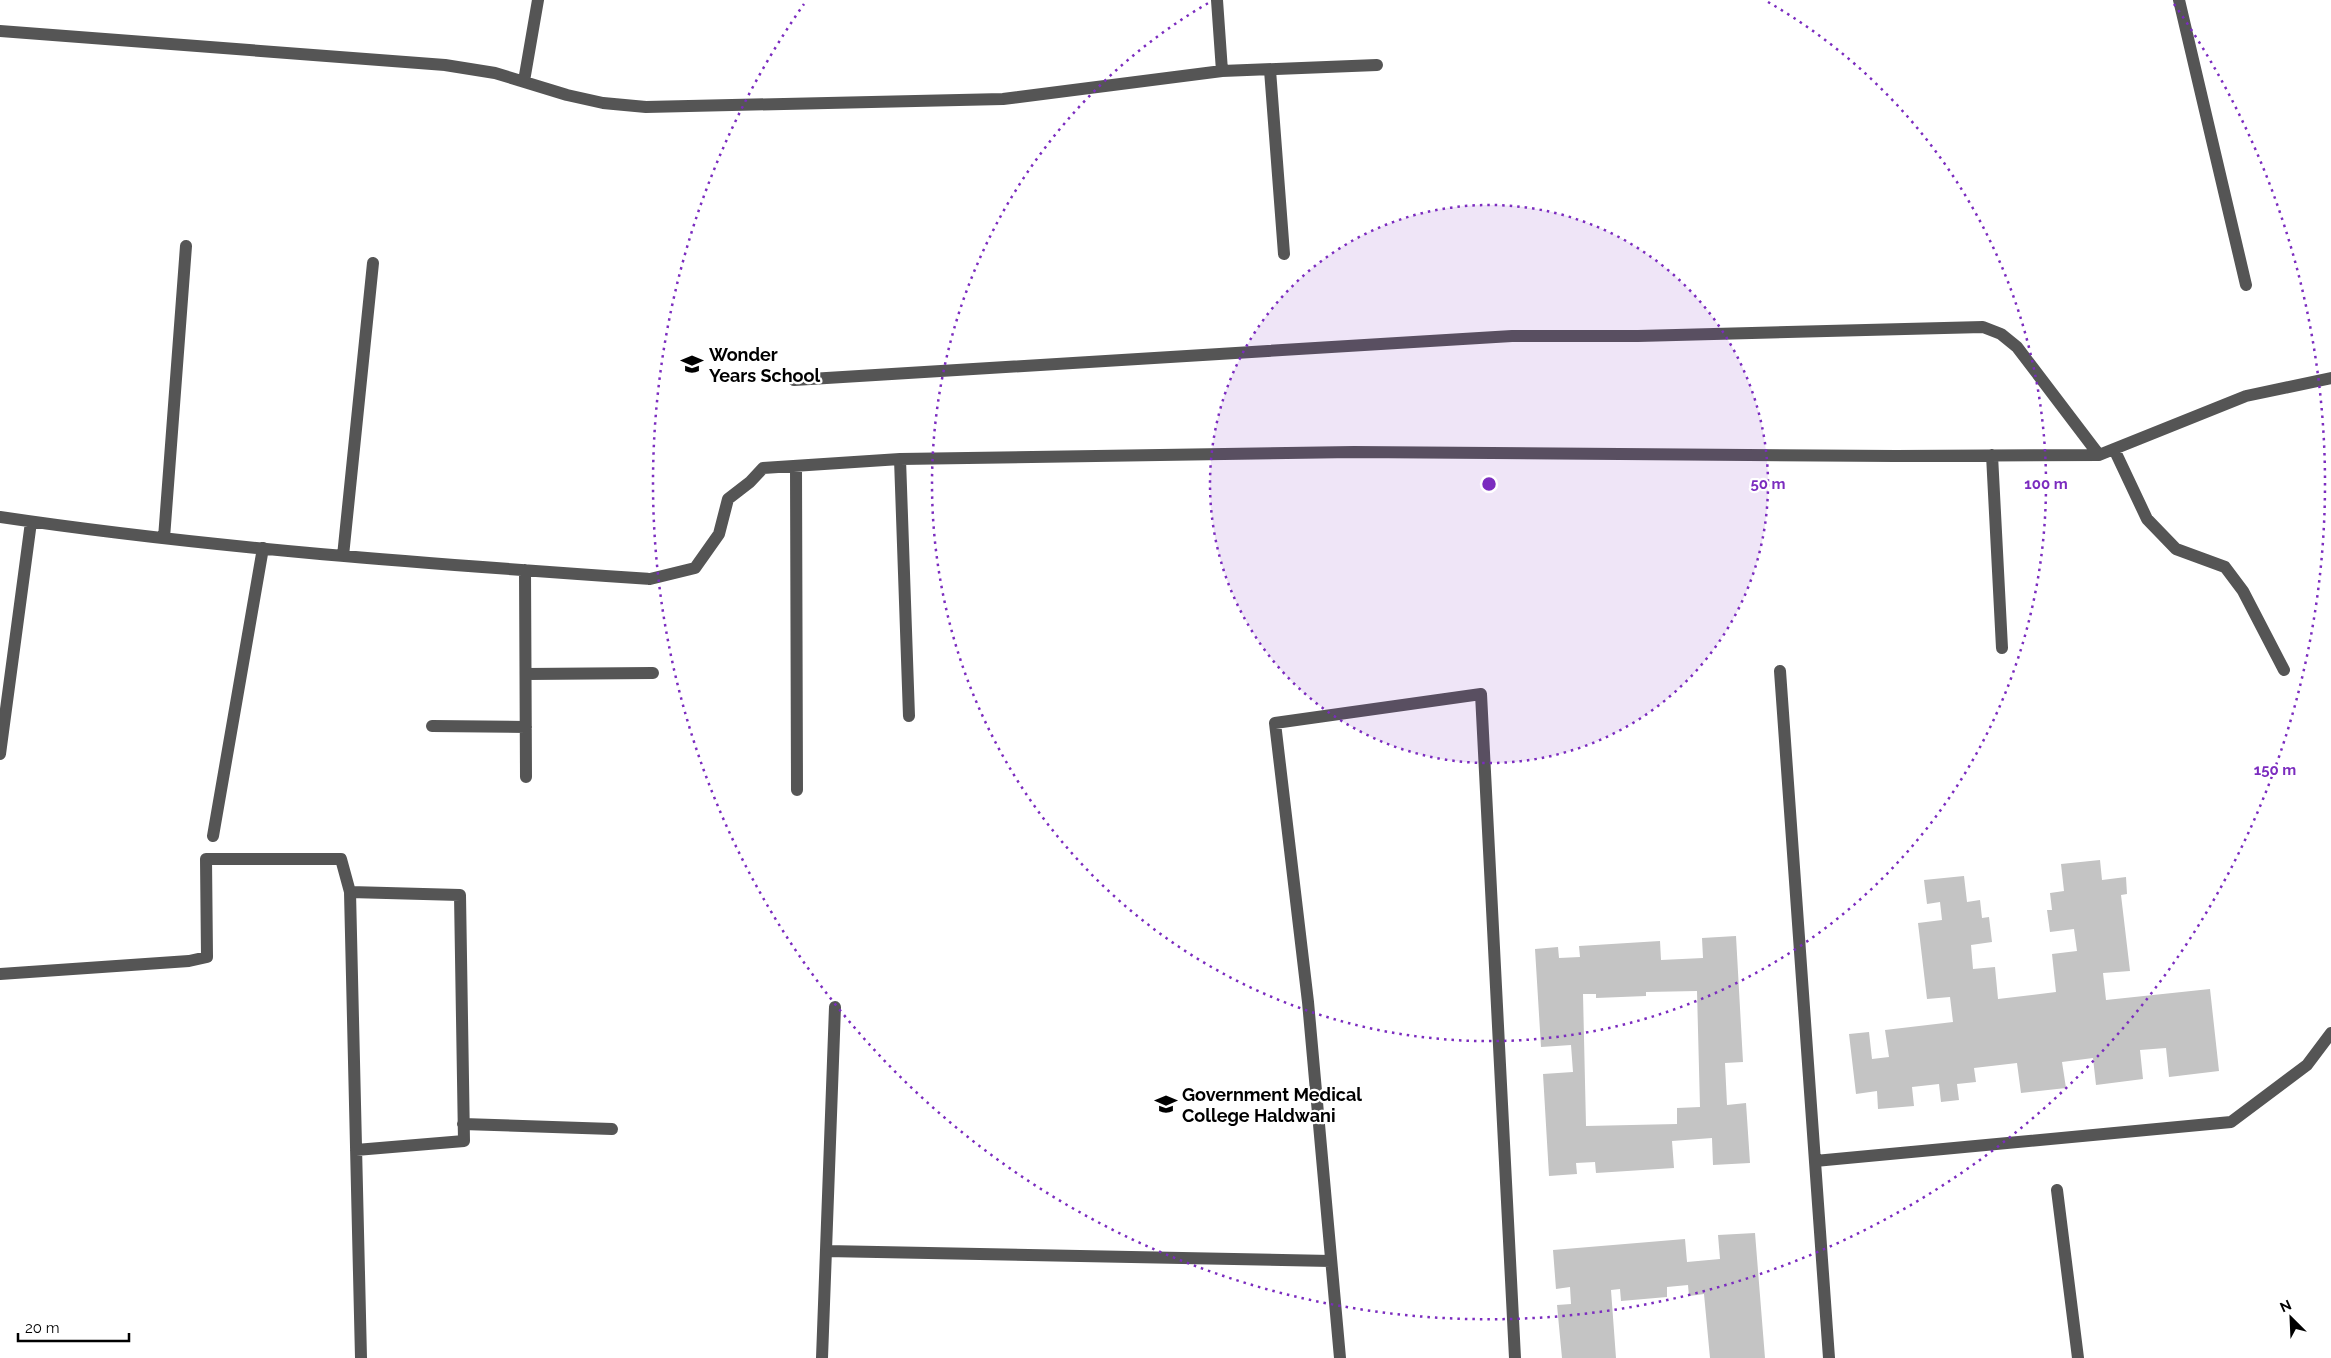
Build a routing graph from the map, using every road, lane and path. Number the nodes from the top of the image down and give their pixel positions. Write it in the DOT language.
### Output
graph roads {
  1 [pos="538,0"];
  2 [pos="1217,0"];
  3 [pos="2179,0"];
  4 [pos="0,31"];
  5 [pos="1377,65"];
  6 [pos="1270,70"];
  7 [pos="1222,71"];
  8 [pos="524,81"];
  9 [pos="186,246"];
  10 [pos="1284,254"];
  11 [pos="373,263"];
  12 [pos="2246,285"];
  13 [pos="2331,378"];
  14 [pos="794,380"];
  15 [pos="2114,449"];
  16 [pos="1992,455"];
  17 [pos="2099,455"];
  18 [pos="900,459"];
  19 [pos="796,467"];
  20 [pos="0,517"];
  21 [pos="31,522"];
  22 [pos="164,538"];
  23 [pos="264,548"];
  24 [pos="343,556"];
  25 [pos="526,570"];
  26 [pos="2002,648"];
  27 [pos="2284,670"];
  28 [pos="1780,671"];
  29 [pos="526,674"];
  30 [pos="653,674"];
  31 [pos="909,716"];
  32 [pos="432,726"];
  33 [pos="526,727"];
  34 [pos="0,754"];
  35 [pos="526,777"];
  36 [pos="796,790"];
  37 [pos="213,836"];
  38 [pos="350,892"];
  39 [pos="0,974"];
  40 [pos="836,1007"];
  41 [pos="2331,1033"];
  42 [pos="464,1124"];
  43 [pos="612,1129"];
  44 [pos="356,1150"];
  45 [pos="1815,1161"];
  46 [pos="2056,1190"];
  47 [pos="826,1251"];
  48 [pos="1331,1261"];
  49 [pos="361,1358"];
  50 [pos="822,1358"];
  51 [pos="1340,1358"];
  52 [pos="1515,1358"];
  53 [pos="1830,1358"];
  54 [pos="2078,1358"];
  1 -- 8 [label="street"];
  2 -- 7 [label="street"];
  3 -- 12 [label="street"];
  4 -- 8 [label="street"];
  5 -- 6 [label="street"];
  6 -- 7 [label="street"];
  6 -- 10 [label="street"];
  7 -- 8 [label="street"];
  9 -- 22 [label="street"];
  11 -- 24 [label="street"];
  13 -- 15 [label="street"];
  14 -- 17 [label="street"];
  15 -- 17 [label="street"];
  15 -- 27 [label="street"];
  16 -- 17 [label="street"];
  16 -- 18 [label="street"];
  16 -- 26 [label="street"];
  18 -- 19 [label="street"];
  18 -- 31 [label="street"];
  19 -- 25 [label="street"];
  19 -- 36 [label="street"];
  20 -- 21 [label="street"];
  21 -- 22 [label="street"];
  21 -- 34 [label="street"];
  22 -- 23 [label="street"];
  23 -- 24 [label="street"];
  23 -- 37 [label="street"];
  24 -- 25 [label="street"];
  25 -- 29 [label="street"];
  28 -- 45 [label="street"];
  29 -- 30 [label="street"];
  29 -- 33 [label="street"];
  32 -- 33 [label="street"];
  33 -- 35 [label="street"];
  38 -- 39 [label="street"];
  38 -- 42 [label="street"];
  38 -- 44 [label="street"];
  40 -- 47 [label="street"];
  41 -- 45 [label="street"];
  42 -- 43 [label="street"];
  42 -- 44 [label="street"];
  44 -- 49 [label="street"];
  45 -- 53 [label="street"];
  46 -- 54 [label="street"];
  47 -- 48 [label="street"];
  47 -- 50 [label="street"];
  48 -- 51 [label="street"];
  48 -- 52 [label="street"];
}
